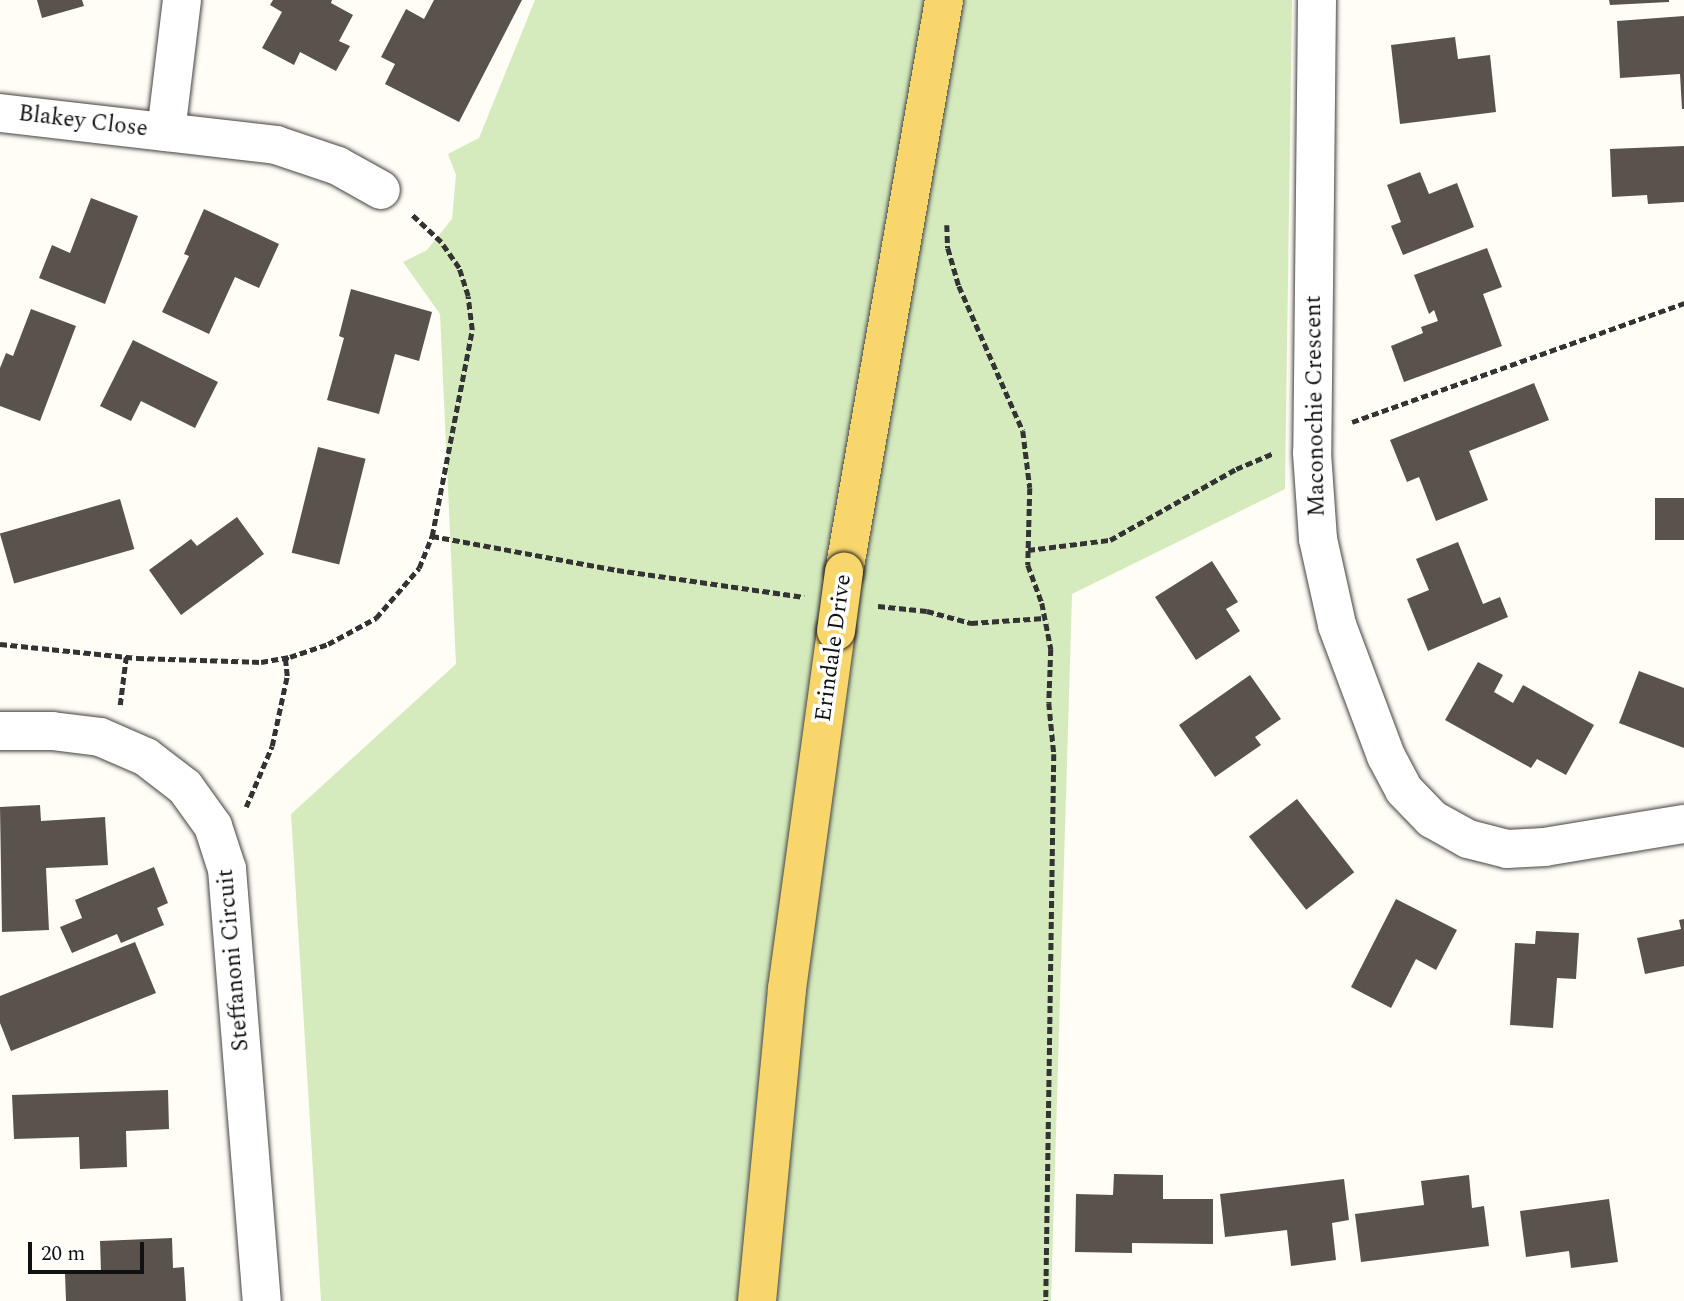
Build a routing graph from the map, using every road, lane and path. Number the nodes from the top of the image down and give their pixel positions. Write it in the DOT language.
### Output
graph roads {
  1 [pos="182,0"];
  2 [pos="944,0"];
  3 [pos="1317,0"];
  4 [pos="0,113"];
  5 [pos="166,132"];
  6 [pos="381,190"];
  7 [pos="947,216"];
  8 [pos="1684,303"];
  9 [pos="1313,437"];
  10 [pos="432,536"];
  11 [pos="1028,550"];
  12 [pos="812,598"];
  13 [pos="876,606"];
  14 [pos="1044,618"];
  15 [pos="0,643"];
  16 [pos="285,658"];
  17 [pos="0,732"];
  18 [pos="243,814"];
  19 [pos="1684,824"];
  20 [pos="262,1301"];
  21 [pos="757,1301"];
  22 [pos="1046,1301"];
  1 -- 5 [label="street, Blakey Close"];
  2 -- 21 [label="main road, Erindale Drive, bridge"];
  3 -- 9 [label="street, Maconochie Crescent"];
  4 -- 5 [label="street, Blakey Close"];
  5 -- 6 [label="street, Blakey Close"];
  6 -- 10 [label="path"];
  7 -- 11 [label="path"];
  8 -- 9 [label="path"];
  9 -- 11 [label="path"];
  9 -- 19 [label="street, Maconochie Crescent"];
  10 -- 12 [label="path"];
  10 -- 16 [label="path"];
  11 -- 14 [label="path"];
  13 -- 14 [label="path"];
  14 -- 22 [label="path"];
  15 -- 16 [label="path"];
  16 -- 18 [label="path"];
  17 -- 20 [label="street, Steffanoni Circuit"];
}
